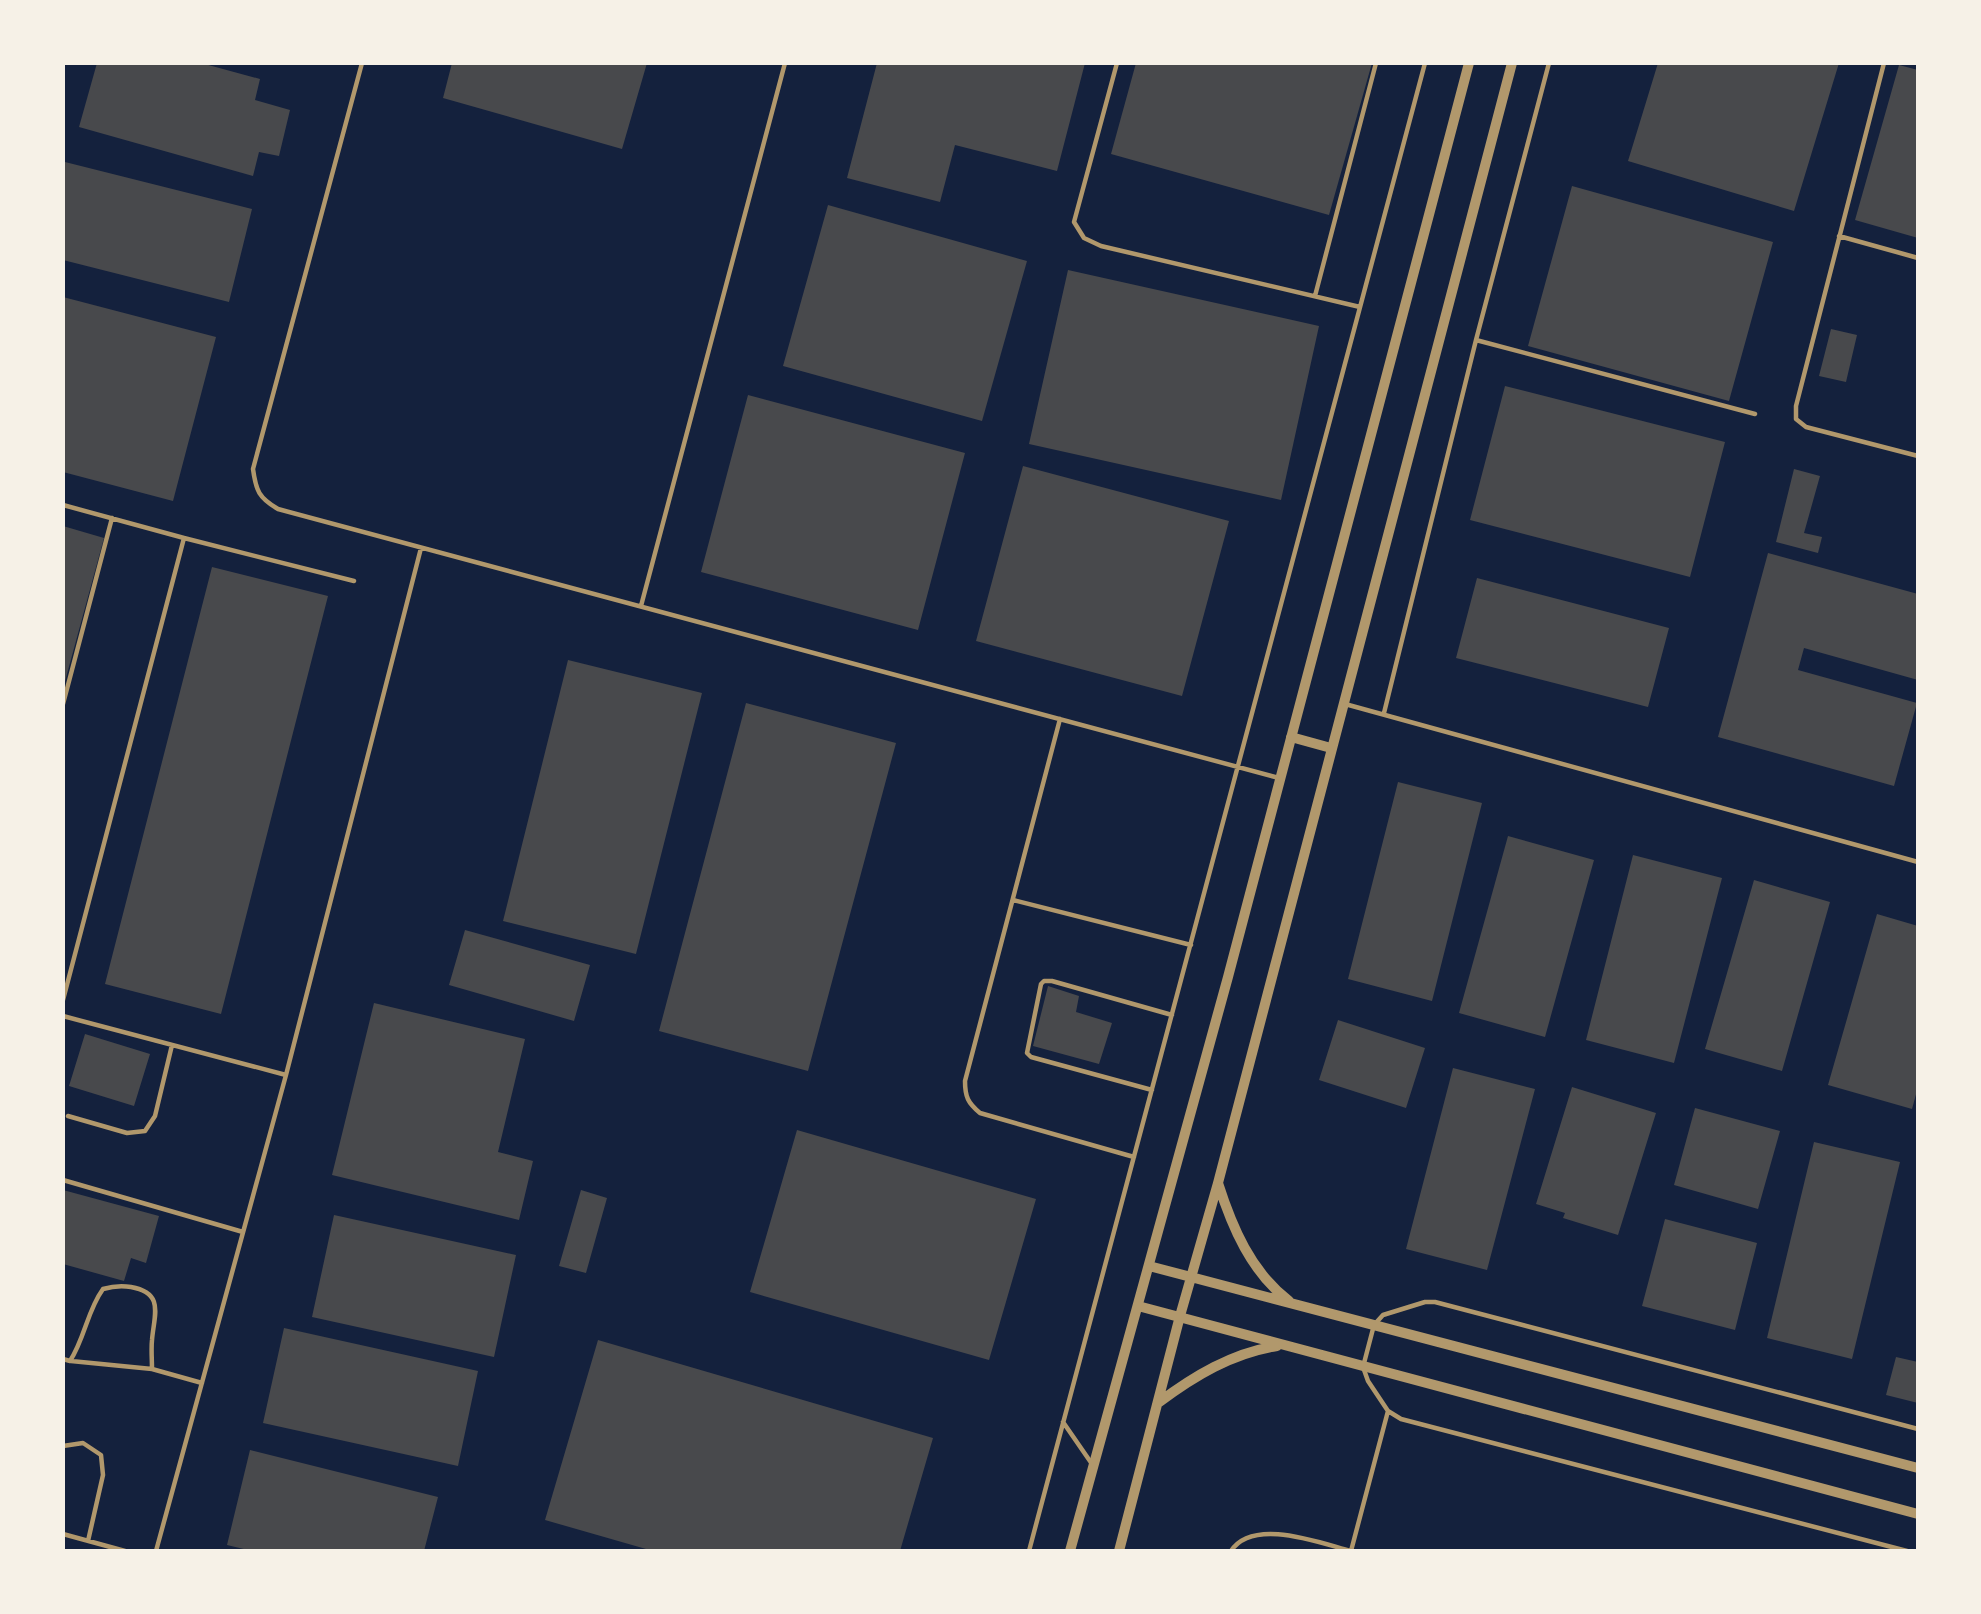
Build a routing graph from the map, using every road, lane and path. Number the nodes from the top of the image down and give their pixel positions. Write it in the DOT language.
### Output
graph roads {
  1 [pos="362,63"];
  2 [pos="785,63"];
  3 [pos="1117,63"];
  4 [pos="1376,63"];
  5 [pos="1425,63"];
  6 [pos="1469,63"];
  7 [pos="1512,63"];
  8 [pos="1549,63"];
  9 [pos="1884,63"];
  10 [pos="1839,236"];
  11 [pos="1918,258"];
  12 [pos="1315,296"];
  13 [pos="1360,307"];
  14 [pos="1476,340"];
  15 [pos="1755,414"];
  16 [pos="1918,456"];
  17 [pos="63,505"];
  18 [pos="112,518"];
  19 [pos="184,538"];
  20 [pos="421,548"];
  21 [pos="354,581"];
  22 [pos="640,606"];
  23 [pos="1343,703"];
  24 [pos="63,704"];
  25 [pos="1384,713"];
  26 [pos="1060,719"];
  27 [pos="1291,737"];
  28 [pos="1331,748"];
  29 [pos="1238,767"];
  30 [pos="1280,778"];
  31 [pos="1918,862"];
  32 [pos="1013,900"];
  33 [pos="1191,945"];
  34 [pos="63,1000"];
  35 [pos="1172,1014"];
  36 [pos="63,1016"];
  37 [pos="172,1045"];
  38 [pos="286,1076"];
  39 [pos="1152,1090"];
  40 [pos="68,1116"];
  41 [pos="1134,1157"];
  42 [pos="63,1180"];
  43 [pos="1218,1182"];
  44 [pos="243,1232"];
  45 [pos="1149,1266"];
  46 [pos="1191,1277"];
  47 [pos="1295,1305"];
  48 [pos="1138,1306"];
  49 [pos="1180,1316"];
  50 [pos="1374,1325"];
  51 [pos="1284,1345"];
  52 [pos="63,1359"];
  53 [pos="70,1361"];
  54 [pos="1363,1367"];
  55 [pos="152,1368"];
  56 [pos="202,1382"];
  57 [pos="1158,1403"];
  58 [pos="1388,1410"];
  59 [pos="1063,1422"];
  60 [pos="1918,1429"];
  61 [pos="63,1446"];
  62 [pos="1092,1465"];
  63 [pos="1918,1468"];
  64 [pos="1918,1514"];
  65 [pos="63,1534"];
  66 [pos="88,1541"];
  67 [pos="125,1551"];
  68 [pos="156,1551"];
  69 [pos="1029,1551"];
  70 [pos="1070,1551"];
  71 [pos="1119,1551"];
  72 [pos="1231,1551"];
  73 [pos="1351,1551"];
  74 [pos="1908,1551"];
  1 -- 20 [label="lane"];
  2 -- 22 [label="lane"];
  3 -- 12 [label="lane"];
  4 -- 12 [label="lane"];
  5 -- 13 [label="lane"];
  6 -- 27 [label="street"];
  7 -- 23 [label="street"];
  8 -- 14 [label="lane"];
  9 -- 10 [label="lane"];
  10 -- 11 [label="lane"];
  10 -- 16 [label="lane"];
  12 -- 13 [label="lane"];
  13 -- 29 [label="lane"];
  14 -- 15 [label="lane"];
  14 -- 25 [label="lane"];
  17 -- 18 [label="lane"];
  18 -- 19 [label="lane"];
  18 -- 24 [label="lane"];
  19 -- 21 [label="lane"];
  19 -- 34 [label="lane"];
  20 -- 22 [label="lane"];
  20 -- 38 [label="lane"];
  22 -- 26 [label="lane"];
  23 -- 25 [label="lane"];
  23 -- 28 [label="street"];
  25 -- 31 [label="lane"];
  26 -- 29 [label="lane"];
  26 -- 32 [label="lane"];
  27 -- 28 [label="street"];
  27 -- 30 [label="street"];
  28 -- 43 [label="street"];
  29 -- 30 [label="lane"];
  29 -- 33 [label="lane"];
  30 -- 45 [label="street"];
  32 -- 33 [label="lane"];
  32 -- 41 [label="lane"];
  33 -- 35 [label="lane"];
  35 -- 39 [label="lane"];
  35 -- 39 [label="lane"];
  36 -- 37 [label="lane"];
  37 -- 38 [label="lane"];
  37 -- 40 [label="lane"];
  38 -- 44 [label="lane"];
  39 -- 41 [label="lane"];
  41 -- 59 [label="lane"];
  42 -- 44 [label="lane"];
  43 -- 46 [label="street"];
  43 -- 47 [label="street"];
  44 -- 56 [label="lane"];
  45 -- 46 [label="street"];
  45 -- 48 [label="street"];
  46 -- 47 [label="street"];
  46 -- 49 [label="street"];
  47 -- 50 [label="street"];
  48 -- 49 [label="street"];
  48 -- 62 [label="street"];
  49 -- 51 [label="street"];
  49 -- 57 [label="street"];
  50 -- 54 [label="lane"];
  50 -- 60 [label="lane"];
  50 -- 63 [label="street"];
  51 -- 54 [label="street"];
  51 -- 57 [label="street"];
  52 -- 53 [label="lane"];
  53 -- 55 [label="lane"];
  53 -- 55 [label="lane"];
  54 -- 58 [label="lane"];
  54 -- 64 [label="street"];
  55 -- 56 [label="lane"];
  56 -- 68 [label="lane"];
  57 -- 71 [label="street"];
  58 -- 73 [label="lane"];
  58 -- 74 [label="lane"];
  59 -- 62 [label="lane"];
  59 -- 69 [label="lane"];
  61 -- 66 [label="lane"];
  62 -- 70 [label="street"];
  65 -- 66 [label="lane"];
  66 -- 67 [label="lane"];
  72 -- 73 [label="lane"];
}
